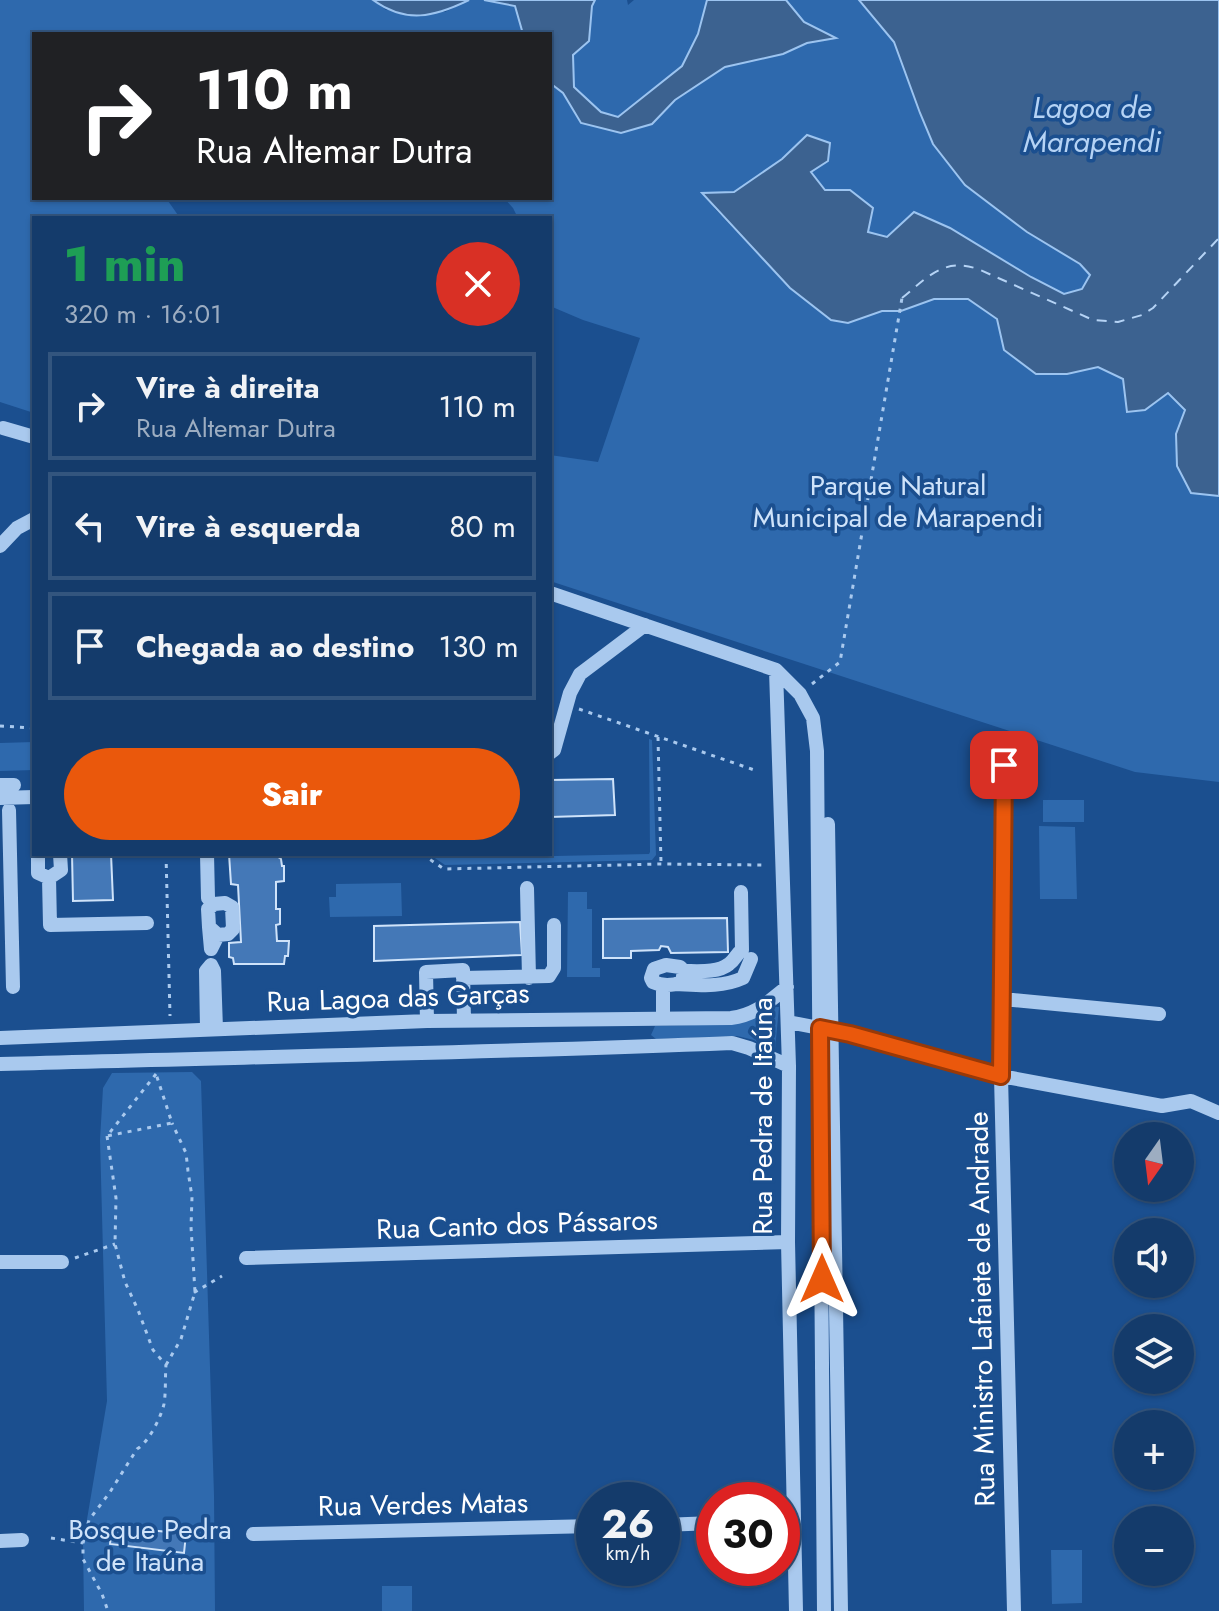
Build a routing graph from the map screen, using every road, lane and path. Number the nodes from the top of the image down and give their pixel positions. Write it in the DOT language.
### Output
graph roads {
  1 [pos="902,298"];
  2 [pos="3,428"];
  3 [pos="32,436"];
  4 [pos="32,520"];
  5 [pos="0,546"];
  6 [pos="552,594"];
  7 [pos="643,624"];
  8 [pos="776,670"];
  9 [pos="800,694"];
  10 [pos="815,703"];
  11 [pos="566,705"];
  12 [pos="0,726"];
  13 [pos="32,728"];
  14 [pos="552,732"];
  15 [pos="658,737"];
  16 [pos="552,752"];
  17 [pos="1004,765"];
  18 [pos="757,771"];
  19 [pos="32,797"];
  20 [pos="4,804"];
  21 [pos="5,841"];
  22 [pos="38,856"];
  23 [pos="60,856"];
  24 [pos="166,856"];
  25 [pos="207,856"];
  26 [pos="425,856"];
  27 [pos="661,864"];
  28 [pos="762,865"];
  29 [pos="49,878"];
  30 [pos="527,888"];
  31 [pos="741,892"];
  32 [pos="210,904"];
  33 [pos="147,923"];
  34 [pos="551,925"];
  35 [pos="214,931"];
  36 [pos="748,960"];
  37 [pos="463,974"];
  38 [pos="529,974"];
  39 [pos="676,980"];
  40 [pos="13,987"];
  41 [pos="787,987"];
  42 [pos="1003,999"];
  43 [pos="1159,1014"];
  44 [pos="640,1017"];
  45 [pos="668,1017"];
  46 [pos="464,1020"];
  47 [pos="427,1021"];
  48 [pos="788,1022"];
  49 [pos="211,1029"];
  50 [pos="826,1029"];
  51 [pos="166,1031"];
  52 [pos="0,1038"];
  53 [pos="640,1047"];
  54 [pos="150,1060"];
  55 [pos="0,1064"];
  56 [pos="789,1066"];
  57 [pos="156,1075"];
  58 [pos="1001,1076"];
  59 [pos="1219,1113"];
  60 [pos="172,1123"];
  61 [pos="107,1136"];
  62 [pos="788,1242"];
  63 [pos="115,1244"];
  64 [pos="246,1258"];
  65 [pos="69,1260"];
  66 [pos="0,1262"];
  67 [pos="222,1276"];
  68 [pos="195,1292"];
  69 [pos="166,1365"];
  70 [pos="788,1482"];
  71 [pos="576,1526"];
  72 [pos="253,1534"];
  73 [pos="51,1538"];
  74 [pos="22,1540"];
  75 [pos="0,1541"];
  76 [pos="83,1543"];
  77 [pos="794,1586"];
  78 [pos="108,1611"];
  79 [pos="796,1611"];
  80 [pos="824,1611"];
  81 [pos="841,1611"];
  82 [pos="1014,1611"];
  1 -- 9 [label="path"];
  2 -- 3 [label="street"];
  4 -- 5 [label="street"];
  6 -- 7 [label="street"];
  7 -- 8 [label="street"];
  7 -- 11 [label="street"];
  7 -- 14 [label="street"];
  8 -- 9 [label="street"];
  8 -- 41 [label="street, Rua Pedra de Itaúna"];
  9 -- 50 [label="street, Rua Pedra de Itaúna"];
  10 -- 50 [label="street"];
  11 -- 15 [label="path"];
  11 -- 16 [label="street"];
  12 -- 13 [label="path"];
  15 -- 18 [label="path"];
  15 -- 27 [label="path"];
  17 -- 42 [label="street, Rua Ministro Lafaiete de Andrade"];
  19 -- 20 [label="street"];
  20 -- 21 [label="street"];
  21 -- 40 [label="street"];
  22 -- 29 [label="street"];
  23 -- 29 [label="street"];
  24 -- 51 [label="path"];
  25 -- 32 [label="street"];
  26 -- 27 [label="path"];
  27 -- 28 [label="path"];
  29 -- 33 [label="street"];
  30 -- 38 [label="street"];
  31 -- 39 [label="street"];
  32 -- 35 [label="street"];
  32 -- 35 [label="street"];
  34 -- 38 [label="street"];
  35 -- 49 [label="street"];
  36 -- 39 [label="street"];
  37 -- 38 [label="street"];
  37 -- 46 [label="street"];
  37 -- 47 [label="street"];
  39 -- 45 [label="street"];
  41 -- 45 [label="street, Rua Lagoa das Garças"];
  41 -- 48 [label="street, Rua Pedra de Itaúna"];
  42 -- 43 [label="street"];
  42 -- 58 [label="street, Rua Ministro Lafaiete de Andrade"];
  44 -- 45 [label="street, Rua Lagoa das Garças"];
  44 -- 46 [label="street, Rua Lagoa das Garças"];
  44 -- 53 [label="street"];
  46 -- 47 [label="street, Rua Lagoa das Garças"];
  47 -- 49 [label="street, Rua Lagoa das Garças"];
  48 -- 50 [label="street"];
  48 -- 56 [label="street, Rua Pedra de Itaúna"];
  49 -- 51 [label="street, Rua Lagoa das Garças"];
  50 -- 58 [label="street"];
  50 -- 80 [label="street, Rua Pedra de Itaúna"];
  50 -- 81 [label="street"];
  51 -- 52 [label="street, Rua Lagoa das Garças"];
  53 -- 54 [label="street, Rua Lagoa das Garças"];
  53 -- 56 [label="street, Rua Lagoa das Garças"];
  54 -- 55 [label="street, Rua Lagoa das Garças"];
  54 -- 57 [label="path"];
  56 -- 62 [label="street, Rua Pedra de Itaúna"];
  57 -- 60 [label="path"];
  57 -- 61 [label="path"];
  58 -- 59 [label="street"];
  58 -- 82 [label="street, Rua Ministro Lafaiete de Andrade"];
  60 -- 61 [label="path"];
  60 -- 68 [label="path"];
  61 -- 63 [label="path"];
  62 -- 64 [label="street, Rua Canto dos Pássaros"];
  62 -- 70 [label="street, Rua Pedra de Itaúna"];
  63 -- 65 [label="path"];
  63 -- 69 [label="path"];
  65 -- 66 [label="street"];
  67 -- 68 [label="path"];
  68 -- 69 [label="path"];
  69 -- 76 [label="path"];
  71 -- 72 [label="street, Rua Verdes Matas"];
  73 -- 76 [label="path"];
  74 -- 75 [label="street"];
  76 -- 78 [label="path"];
  77 -- 79 [label="street, Rua Pedra de Itaúna"];
}
